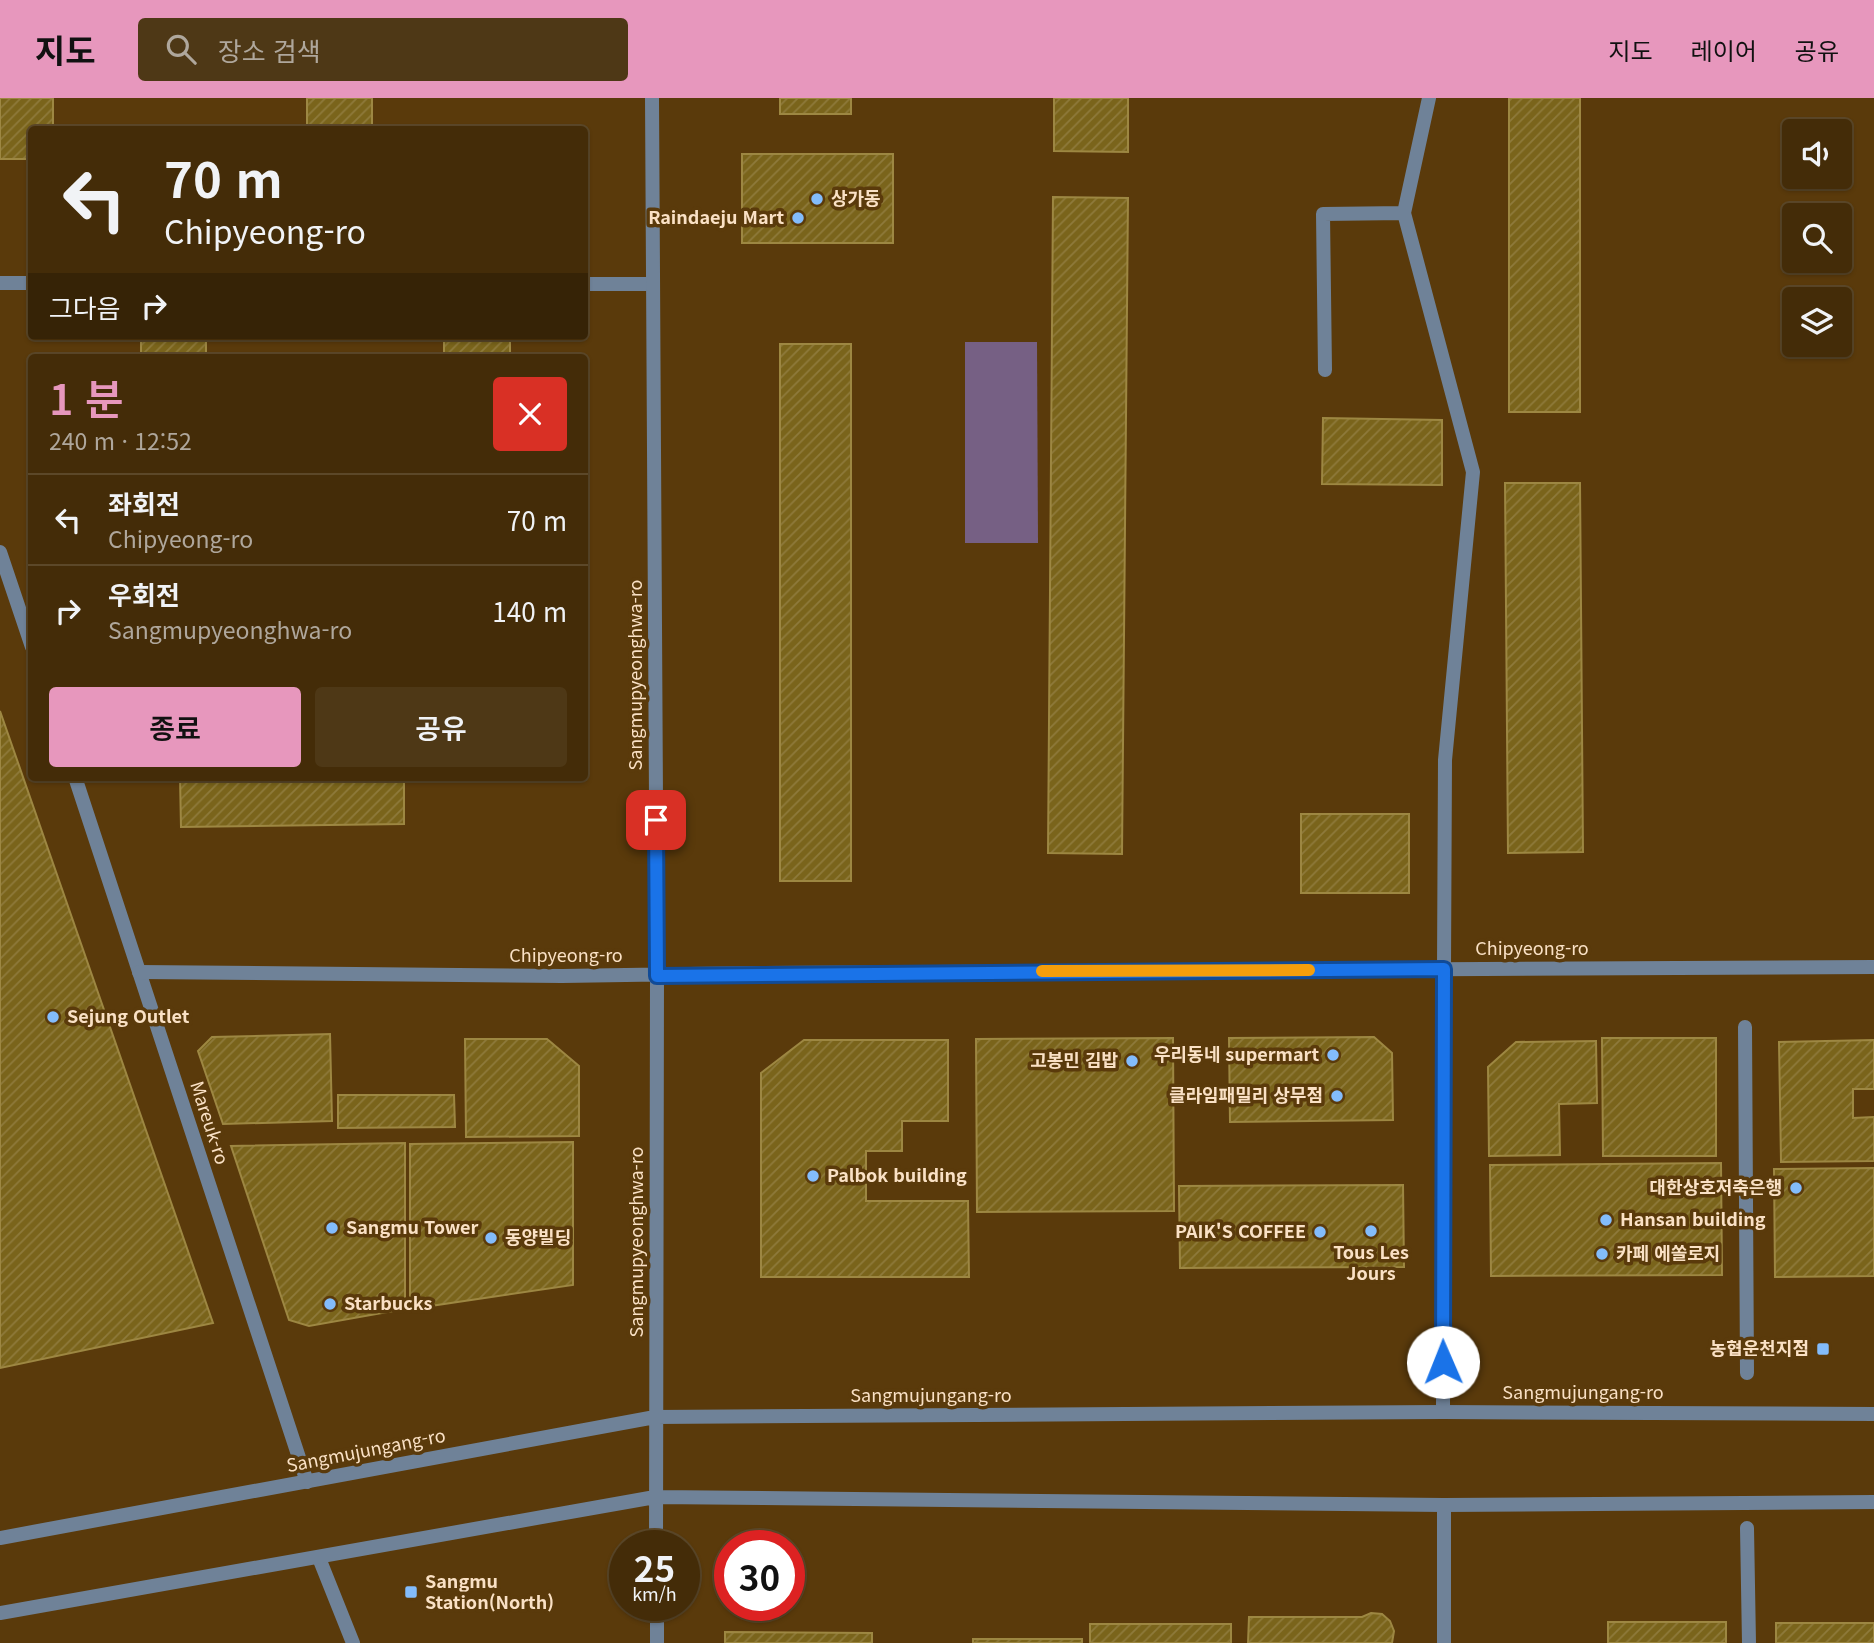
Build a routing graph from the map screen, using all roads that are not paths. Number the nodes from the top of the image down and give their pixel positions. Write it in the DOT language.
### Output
graph roads {
  1 [pos="652,98"];
  2 [pos="1429,98"];
  3 [pos="1404,213"];
  4 [pos="0,283"];
  5 [pos="28,283"];
  6 [pos="588,284"];
  7 [pos="653,284"];
  8 [pos="1325,370"];
  9 [pos="0,552"];
  10 [pos="28,635"];
  11 [pos="76,781"];
  12 [pos="1874,967"];
  13 [pos="1444,969"];
  14 [pos="139,972"];
  15 [pos="657,976"];
  16 [pos="1745,1027"];
  17 [pos="1747,1373"];
  18 [pos="1443,1412"];
  19 [pos="1874,1414"];
  20 [pos="655,1417"];
  21 [pos="307,1482"];
  22 [pos="655,1497"];
  23 [pos="1874,1502"];
  24 [pos="1444,1505"];
  25 [pos="1747,1528"];
  26 [pos="656,1530"];
  27 [pos="0,1538"];
  28 [pos="319,1558"];
  29 [pos="0,1613"];
  30 [pos="657,1621"];
  31 [pos="353,1643"];
  32 [pos="657,1643"];
  33 [pos="1444,1643"];
  34 [pos="1749,1643"];
  1 -- 7 [label="street, Sangmupyeonghwa-ro"];
  2 -- 3 [label="street"];
  3 -- 8 [label="street"];
  3 -- 13 [label="street"];
  4 -- 5 [label="street"];
  6 -- 7 [label="street"];
  7 -- 15 [label="street, Sangmupyeonghwa-ro"];
  9 -- 10 [label="street"];
  11 -- 14 [label="street, Mareuk-ro"];
  12 -- 13 [label="street, Chipyeong-ro"];
  13 -- 15 [label="street, Chipyeong-ro"];
  13 -- 18 [label="street"];
  14 -- 15 [label="street, Chipyeong-ro"];
  14 -- 21 [label="street, Mareuk-ro"];
  15 -- 20 [label="street, Sangmupyeonghwa-ro"];
  16 -- 17 [label="street"];
  18 -- 19 [label="street, Sangmujungang-ro"];
  18 -- 20 [label="street, Sangmujungang-ro"];
  20 -- 21 [label="street, Sangmujungang-ro"];
  20 -- 22 [label="street, Sangmupyeonghwa-ro"];
  21 -- 27 [label="street, Sangmujungang-ro"];
  22 -- 24 [label="street"];
  22 -- 26 [label="street, Sangmupyeonghwa-ro"];
  22 -- 28 [label="street"];
  23 -- 24 [label="street"];
  24 -- 33 [label="street"];
  25 -- 34 [label="street"];
  28 -- 29 [label="street"];
  28 -- 31 [label="street"];
  30 -- 32 [label="street"];
}
